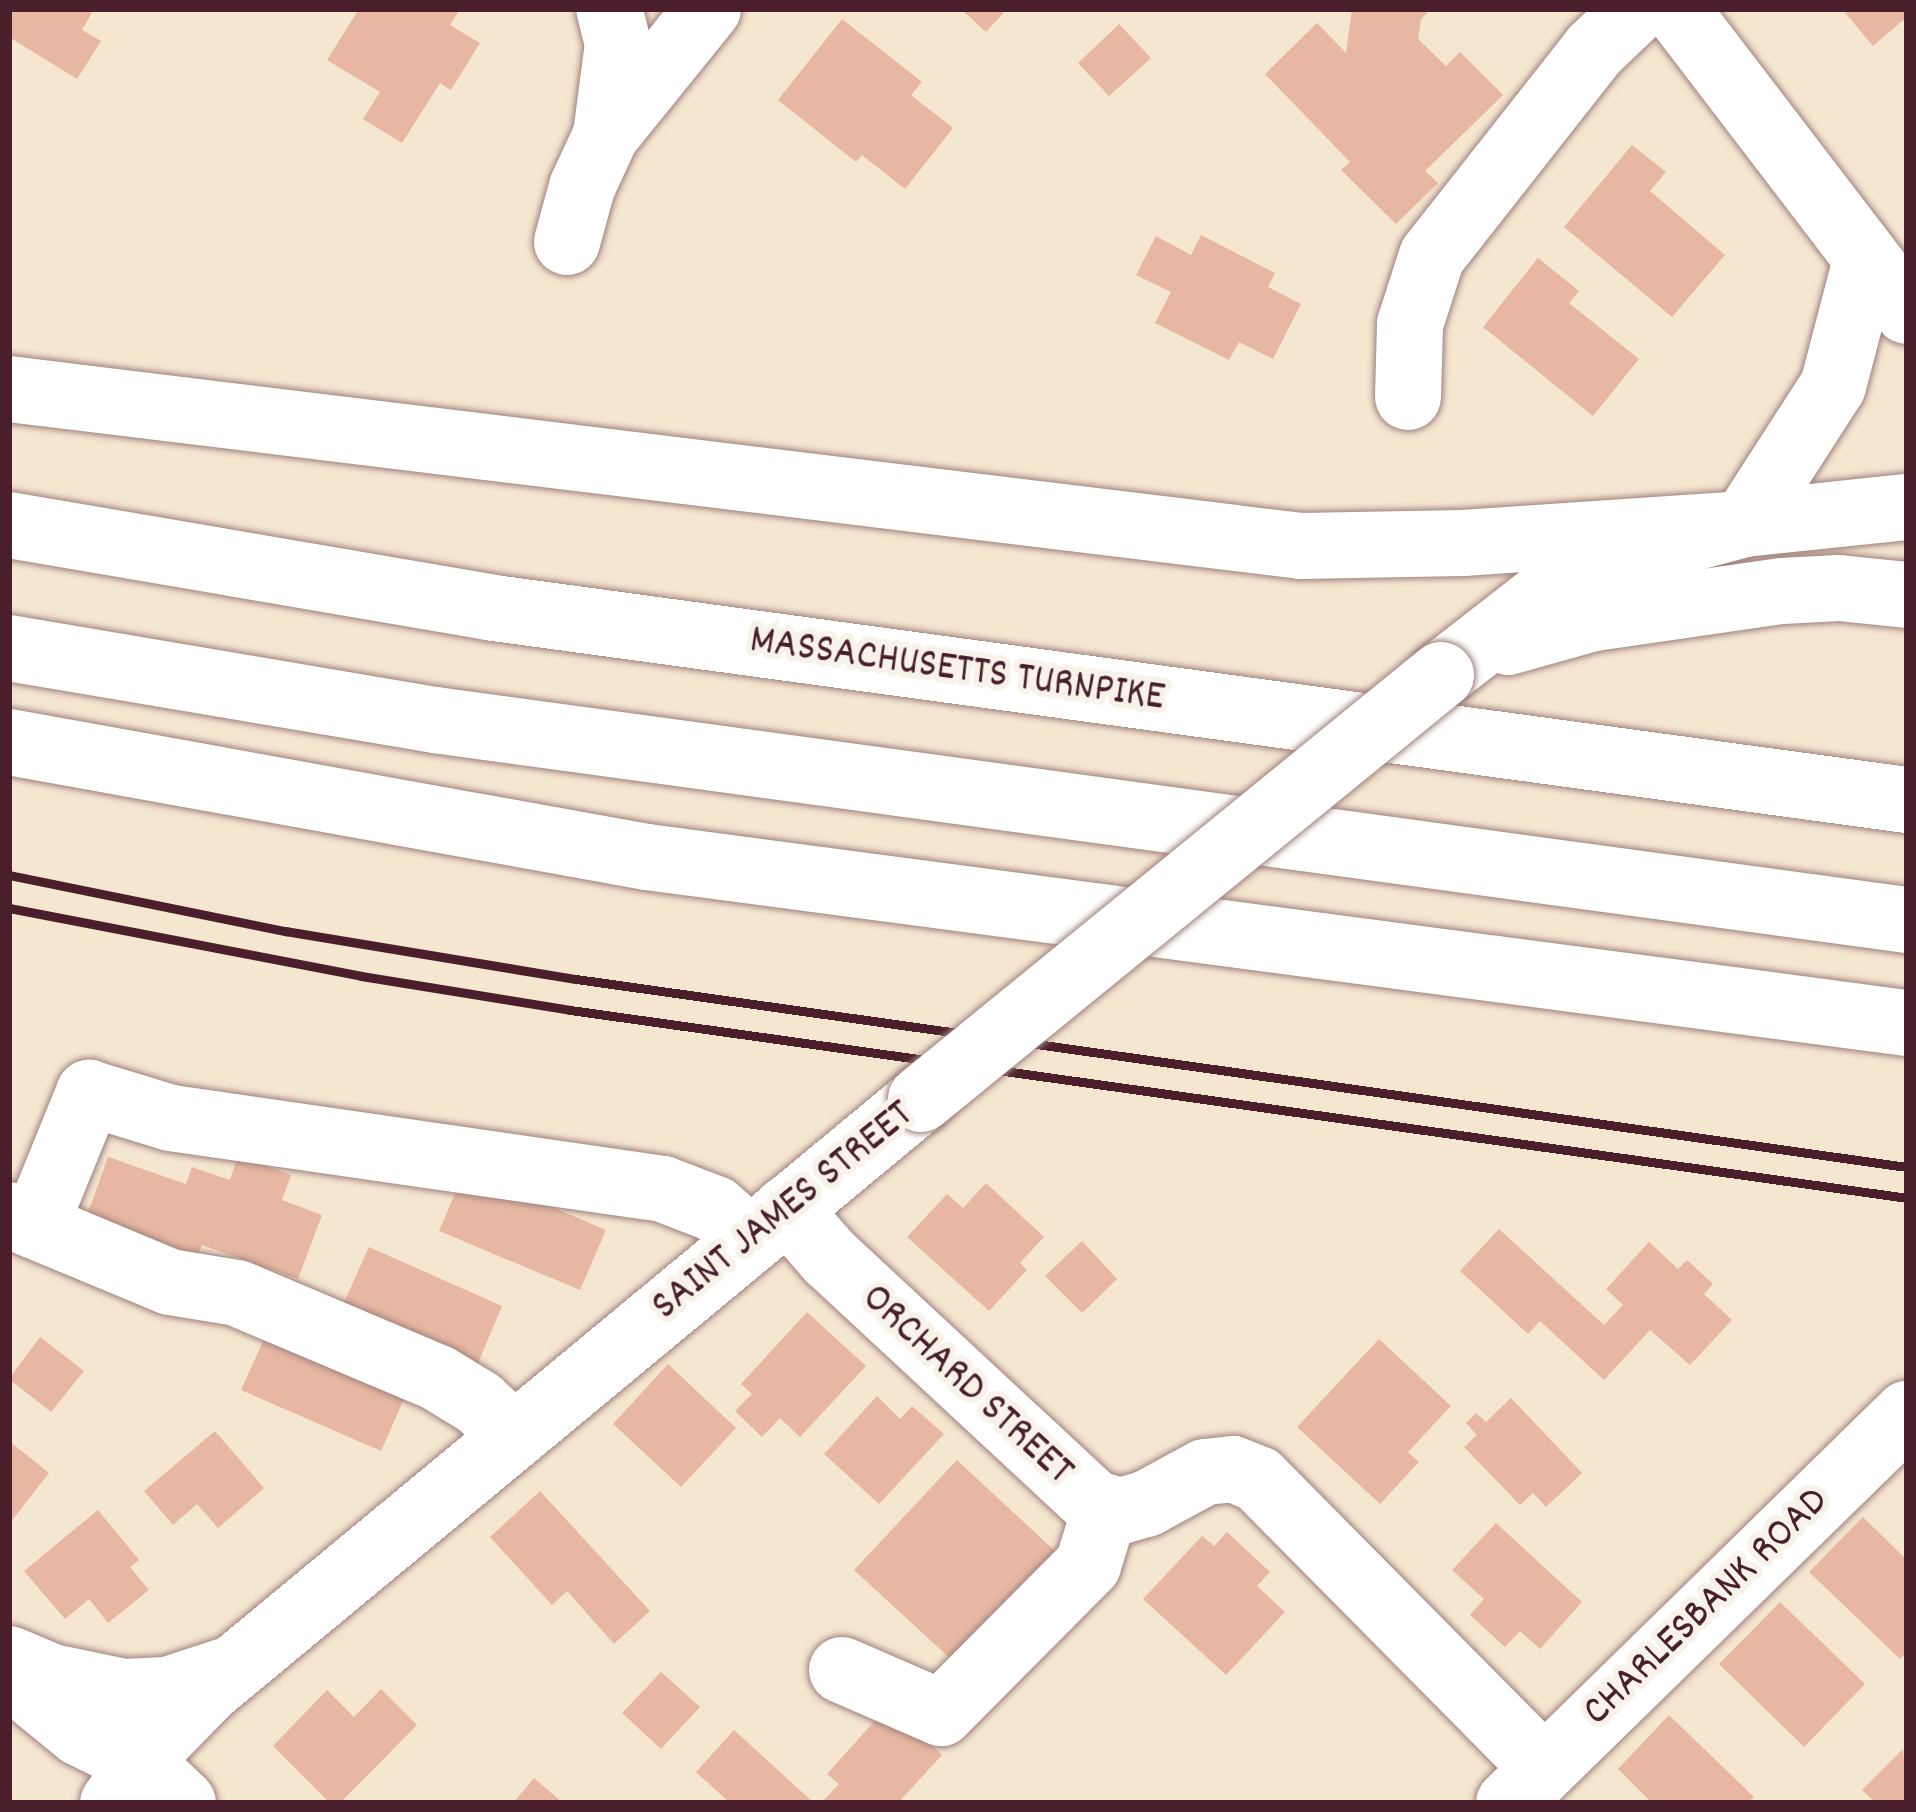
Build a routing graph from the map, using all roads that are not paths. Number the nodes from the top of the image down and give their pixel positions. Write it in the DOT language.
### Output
graph roads {
  1 [pos="608,9"];
  2 [pos="708,9"];
  3 [pos="1637,9"];
  4 [pos="1676,9"];
  5 [pos="606,135"];
  6 [pos="567,242"];
  7 [pos="1866,260"];
  8 [pos="1907,311"];
  9 [pos="9,389"];
  10 [pos="1408,397"];
  11 [pos="1907,508"];
  12 [pos="1744,524"];
  13 [pos="9,526"];
  14 [pos="1907,596"];
  15 [pos="9,648"];
  16 [pos="1441,675"];
  17 [pos="9,742"];
  18 [pos="1907,800"];
  19 [pos="1907,920"];
  20 [pos="1907,1023"];
  21 [pos="22,1221"];
  22 [pos="769,1224"];
  23 [pos="1907,1414"];
  24 [pos="513,1436"];
  25 [pos="1106,1507"];
  26 [pos="9,1659"];
  27 [pos="244,1660"];
  28 [pos="842,1670"];
  29 [pos="9,1675"];
  30 [pos="1527,1785"];
  31 [pos="146,1790"];
  1 -- 5 [label="main road"];
  2 -- 5 [label="main road"];
  3 -- 10 [label="main road"];
  4 -- 7 [label="main road"];
  5 -- 6 [label="main road"];
  7 -- 8 [label="main road"];
  7 -- 12 [label="main road"];
  9 -- 12 [label="main road"];
  11 -- 12 [label="main road, SAINT JAMES STREET"];
  12 -- 16 [label="main road, SAINT JAMES STREET"];
  13 -- 18 [label="main road, MASSACHUSETTS TURNPIKE"];
  14 -- 16 [label="main road, SAINT JAMES STREET"];
  15 -- 19 [label="main road"];
  16 -- 22 [label="main road, SAINT JAMES STREET, bridge"];
  17 -- 20 [label="main road"];
  21 -- 22 [label="main road, ORCHARD STREET"];
  21 -- 24 [label="main road"];
  22 -- 24 [label="main road, SAINT JAMES STREET"];
  22 -- 25 [label="main road, ORCHARD STREET"];
  23 -- 30 [label="main road, CHARLESBANK ROAD"];
  24 -- 27 [label="main road, SAINT JAMES STREET"];
  25 -- 28 [label="main road"];
  25 -- 30 [label="main road, ORCHARD STREET"];
  26 -- 27 [label="main road"];
  27 -- 31 [label="main road, SAINT JAMES STREET"];
  29 -- 31 [label="main road"];
}
